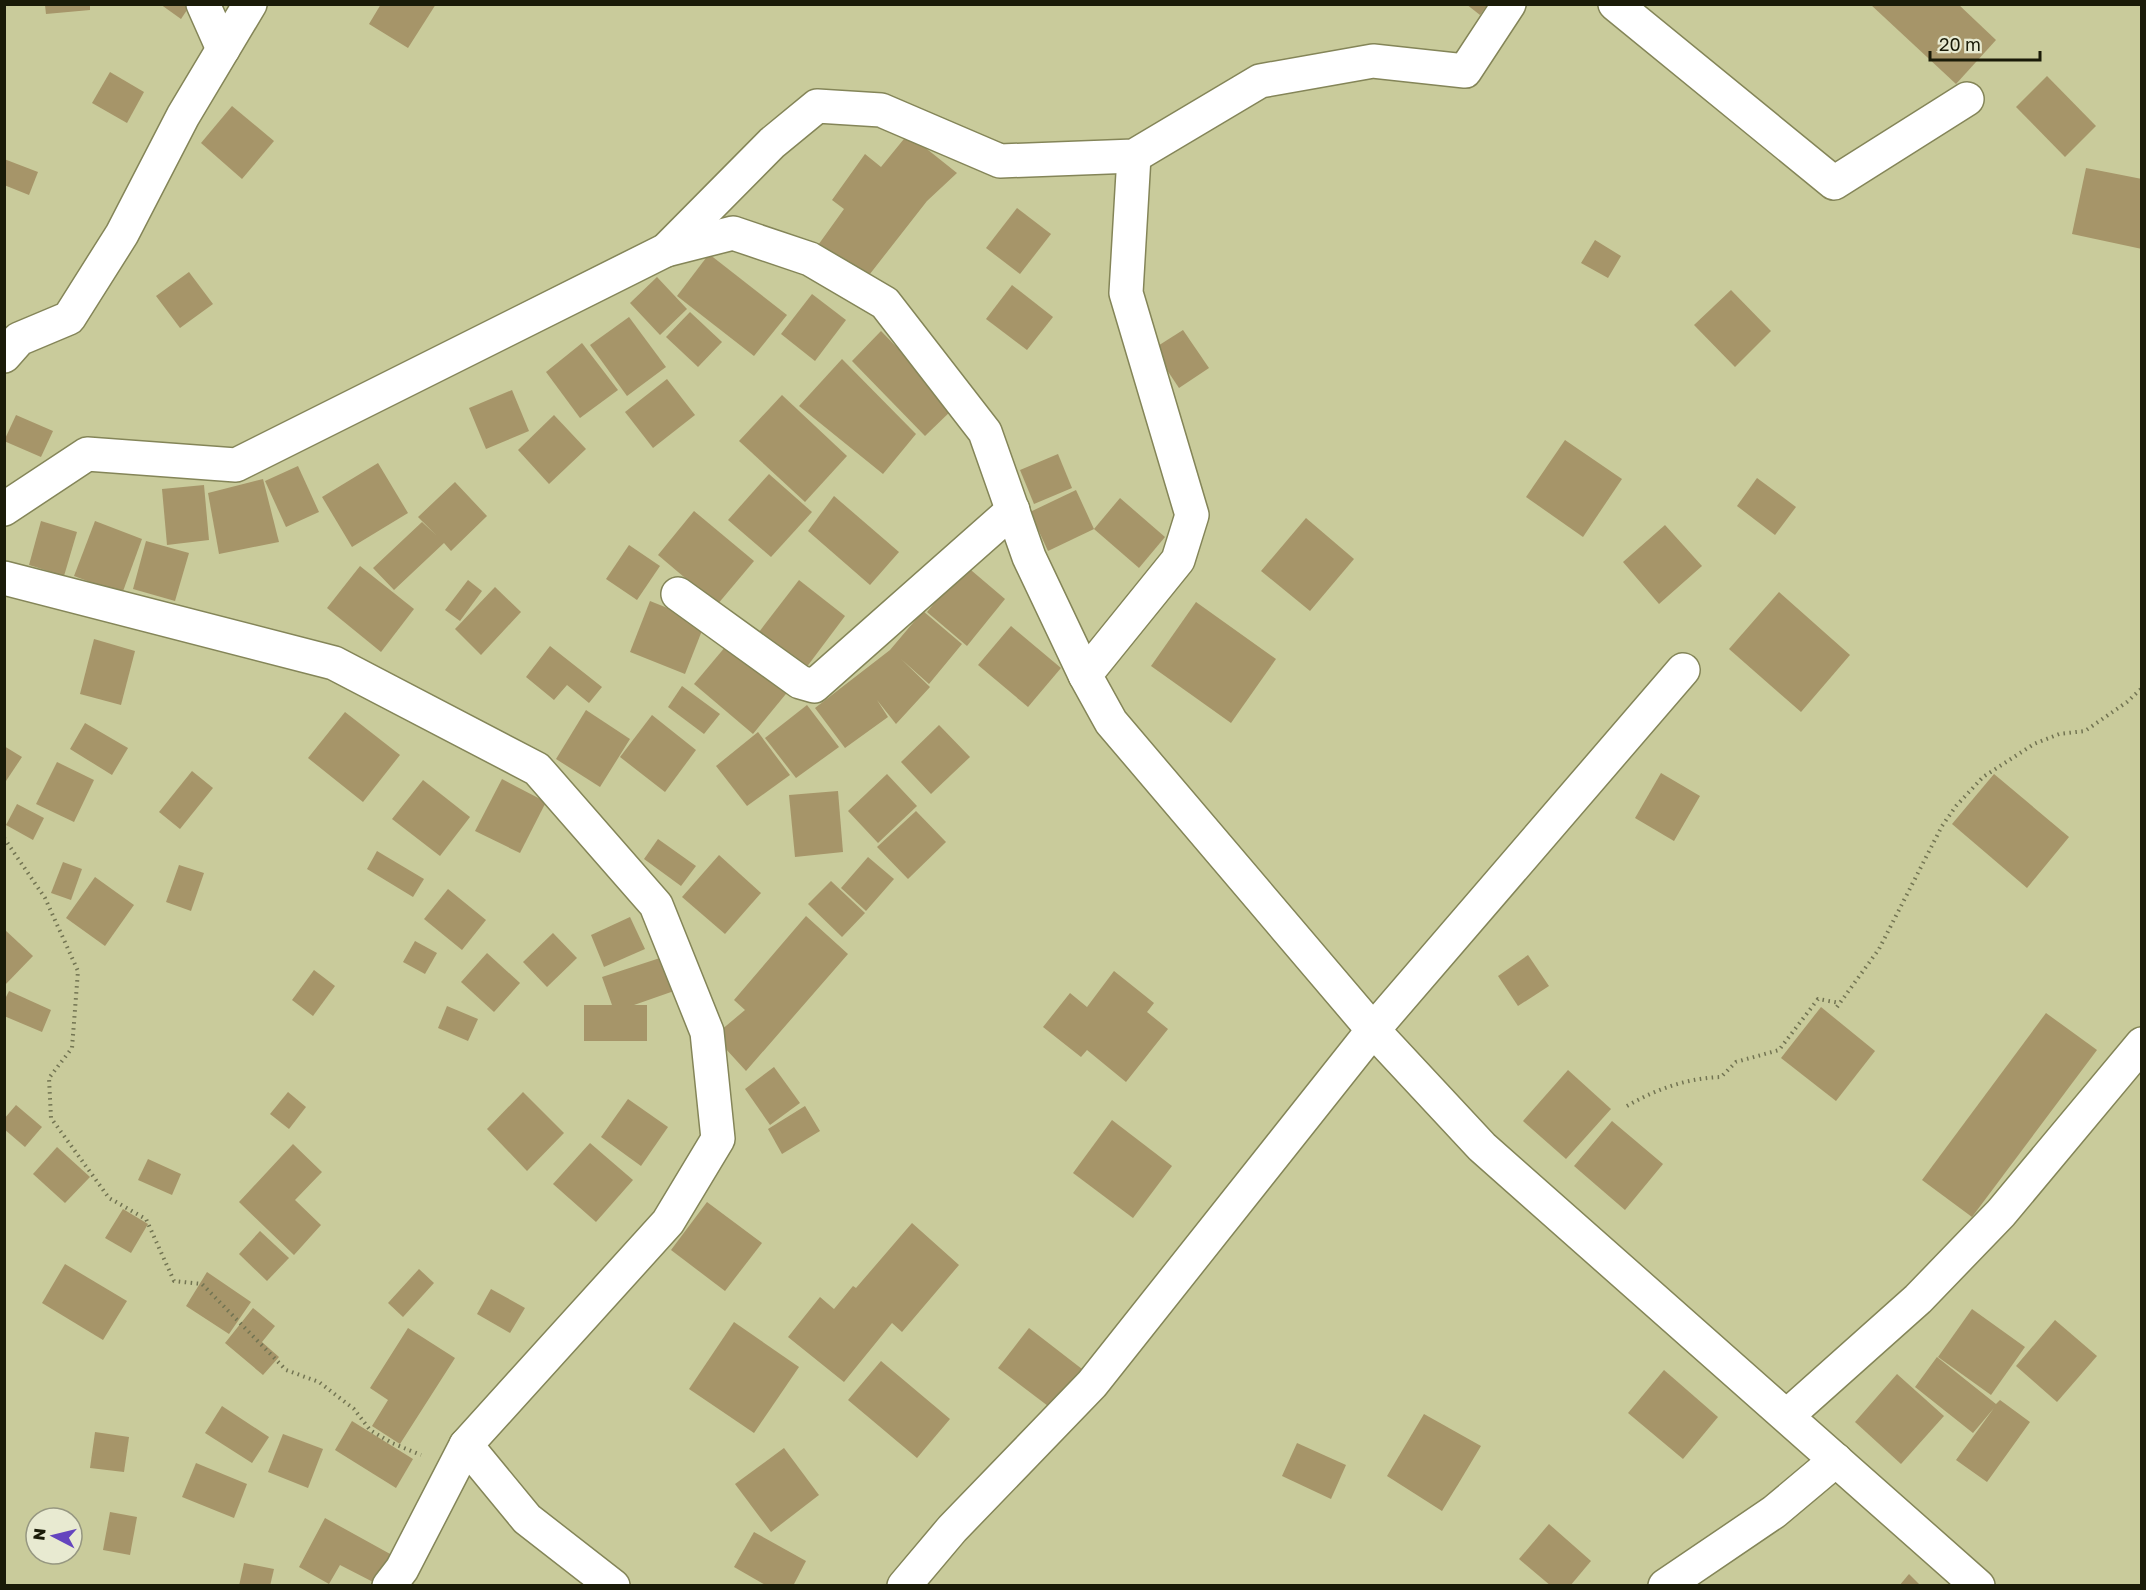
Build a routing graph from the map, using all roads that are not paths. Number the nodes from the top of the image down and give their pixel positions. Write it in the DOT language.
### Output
graph roads {
  1 [pos="203,4"];
  2 [pos="250,4"];
  3 [pos="1509,4"];
  4 [pos="1615,4"];
  5 [pos="223,49"];
  6 [pos="1967,99"];
  7 [pos="1134,156"];
  8 [pos="666,250"];
  9 [pos="4,356"];
  10 [pos="4,509"];
  11 [pos="1012,510"];
  12 [pos="4,578"];
  13 [pos="678,594"];
  14 [pos="1683,670"];
  15 [pos="1085,675"];
  16 [pos="1373,1030"];
  17 [pos="2142,1044"];
  18 [pos="1788,1415"];
  19 [pos="466,1445"];
  20 [pos="1836,1460"];
  21 [pos="388,1586"];
  22 [pos="613,1586"];
  23 [pos="904,1586"];
  24 [pos="1665,1586"];
  25 [pos="1978,1586"];
  1 -- 5 [label="street"];
  2 -- 5 [label="street"];
  3 -- 7 [label="street"];
  4 -- 6 [label="street"];
  5 -- 9 [label="street"];
  7 -- 8 [label="street"];
  7 -- 15 [label="street"];
  8 -- 10 [label="street"];
  8 -- 11 [label="street"];
  11 -- 13 [label="street"];
  11 -- 15 [label="street"];
  12 -- 19 [label="street"];
  14 -- 16 [label="street"];
  15 -- 16 [label="street"];
  16 -- 18 [label="street"];
  16 -- 23 [label="street"];
  17 -- 18 [label="street"];
  18 -- 20 [label="street"];
  19 -- 21 [label="street"];
  19 -- 22 [label="street"];
  20 -- 24 [label="street"];
  20 -- 25 [label="street"];
}
